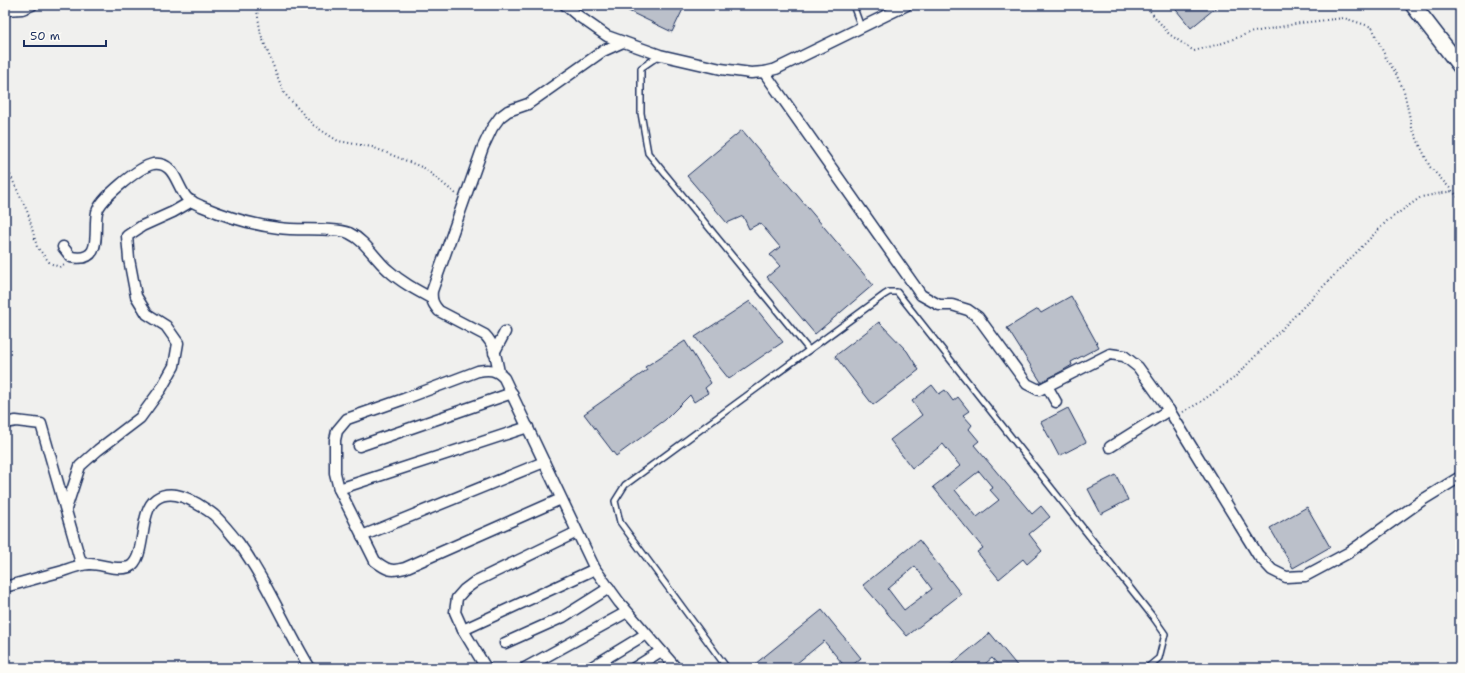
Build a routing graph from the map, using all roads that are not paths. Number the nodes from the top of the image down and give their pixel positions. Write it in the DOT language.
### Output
graph roads {
  1 [pos="32,5"];
  2 [pos="565,5"];
  3 [pos="853,5"];
  4 [pos="907,5"];
  5 [pos="1413,5"];
  6 [pos="5,10"];
  7 [pos="860,27"];
  8 [pos="623,42"];
  9 [pos="660,55"];
  10 [pos="1460,66"];
  11 [pos="764,72"];
  12 [pos="192,201"];
  13 [pos="63,247"];
  14 [pos="431,298"];
  15 [pos="505,332"];
  16 [pos="809,350"];
  17 [pos="494,353"];
  18 [pos="499,372"];
  19 [pos="1047,386"];
  20 [pos="512,393"];
  21 [pos="1056,402"];
  22 [pos="1171,413"];
  23 [pos="5,423"];
  24 [pos="528,427"];
  25 [pos="359,446"];
  26 [pos="1110,447"];
  27 [pos="544,462"];
  28 [pos="1460,477"];
  29 [pos="339,489"];
  30 [pos="561,499"];
  31 [pos="66,509"];
  32 [pos="577,532"];
  33 [pos="362,536"];
  34 [pos="89,564"];
  35 [pos="595,569"];
  36 [pos="5,587"];
  37 [pos="609,588"];
  38 [pos="627,612"];
  39 [pos="463,630"];
  40 [pos="646,634"];
  41 [pos="505,643"];
  42 [pos="661,651"];
  43 [pos="310,668"];
  44 [pos="486,668"];
  45 [pos="525,668"];
  46 [pos="590,668"];
  47 [pos="634,668"];
  48 [pos="676,668"];
  49 [pos="727,668"];
  50 [pos="1147,668"];
  1 -- 6 [label="street"];
  2 -- 8 [label="street"];
  3 -- 7 [label="lane"];
  4 -- 7 [label="street"];
  5 -- 10 [label="main road"];
  7 -- 11 [label="street"];
  8 -- 9 [label="street"];
  8 -- 14 [label="street"];
  9 -- 11 [label="street"];
  9 -- 16 [label="lane"];
  11 -- 19 [label="street"];
  12 -- 13 [label="street"];
  12 -- 14 [label="street"];
  12 -- 31 [label="street"];
  14 -- 17 [label="street"];
  15 -- 17 [label="street"];
  16 -- 49 [label="lane"];
  16 -- 50 [label="lane"];
  17 -- 18 [label="street"];
  18 -- 20 [label="street"];
  18 -- 29 [label="street"];
  19 -- 21 [label="street"];
  19 -- 22 [label="street"];
  20 -- 24 [label="street"];
  20 -- 25 [label="street"];
  22 -- 26 [label="street"];
  22 -- 28 [label="street"];
  23 -- 31 [label="street"];
  24 -- 27 [label="street"];
  24 -- 29 [label="street"];
  27 -- 30 [label="street"];
  27 -- 33 [label="street"];
  29 -- 33 [label="street"];
  30 -- 32 [label="street"];
  30 -- 33 [label="street"];
  31 -- 34 [label="street"];
  32 -- 35 [label="street"];
  32 -- 39 [label="street"];
  34 -- 36 [label="street"];
  34 -- 43 [label="street"];
  35 -- 37 [label="street"];
  35 -- 39 [label="street"];
  37 -- 38 [label="street"];
  37 -- 41 [label="street"];
  38 -- 40 [label="street"];
  38 -- 45 [label="street"];
  39 -- 44 [label="street"];
  40 -- 42 [label="street"];
  40 -- 46 [label="street"];
  42 -- 47 [label="street"];
  42 -- 48 [label="street"];
}
